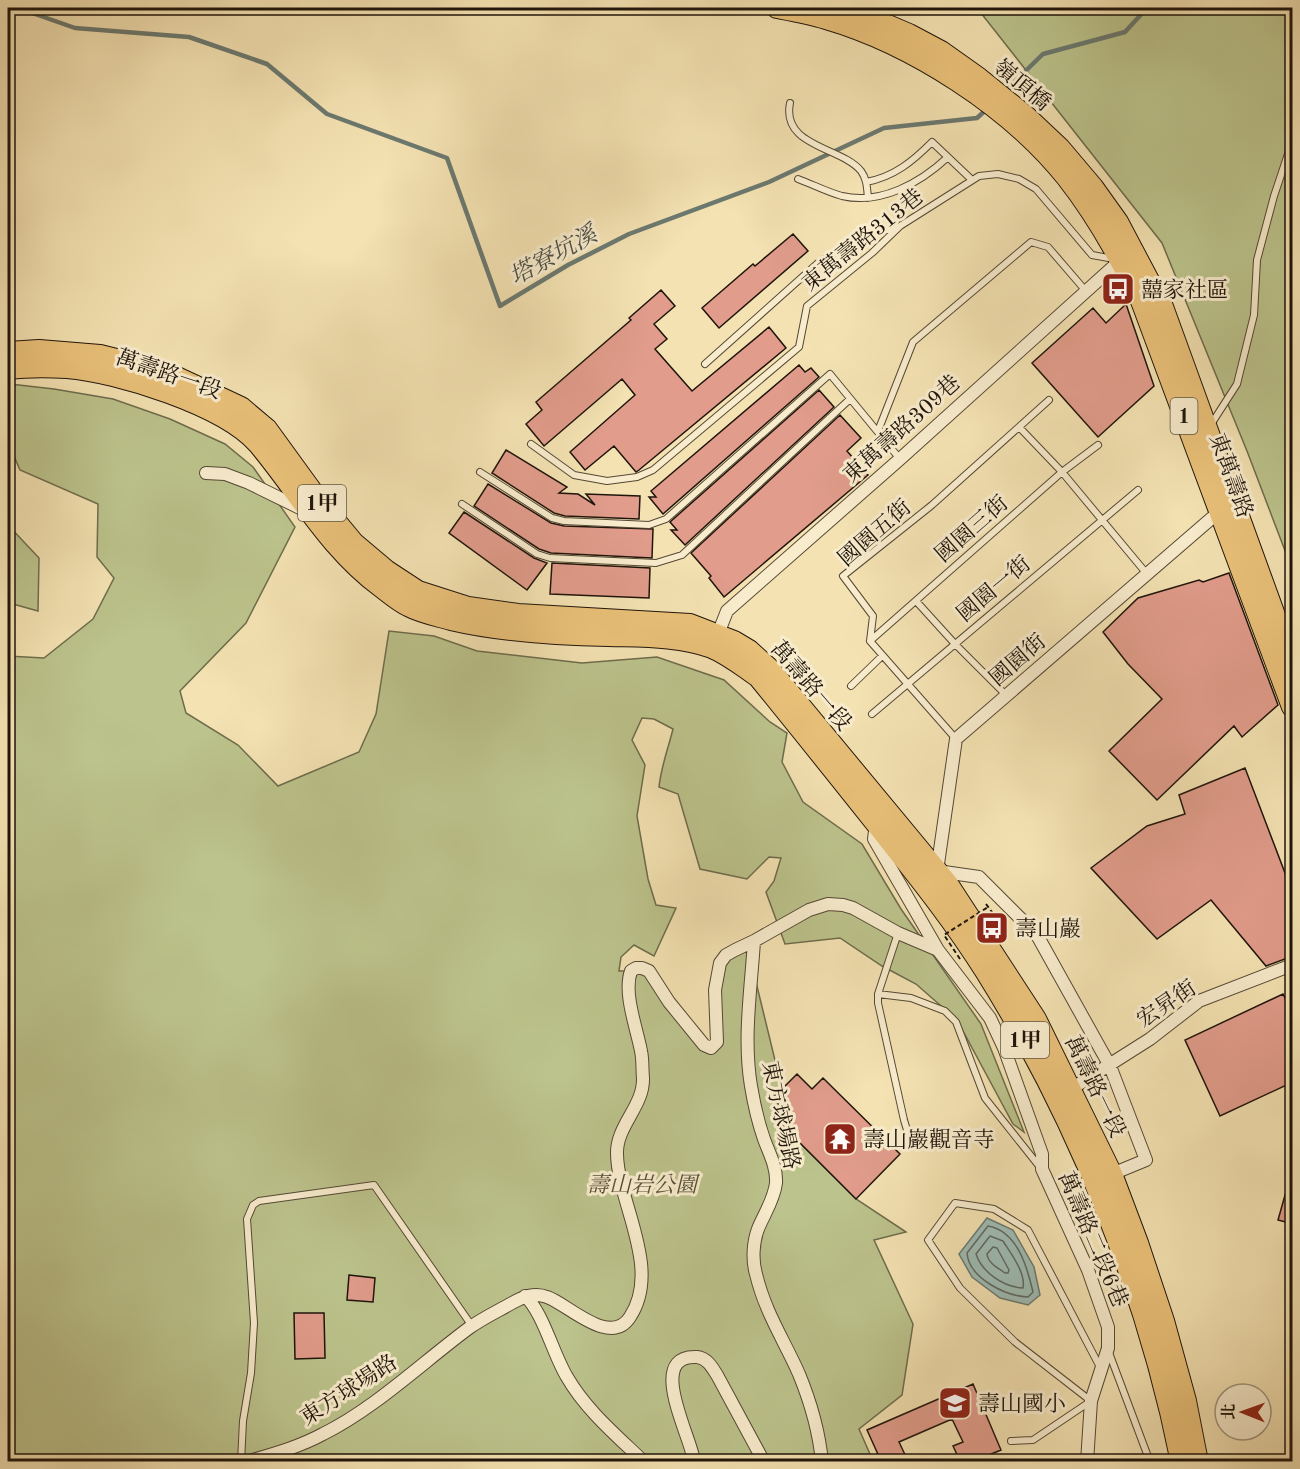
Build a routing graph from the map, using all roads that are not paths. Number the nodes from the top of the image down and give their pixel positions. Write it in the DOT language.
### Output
graph roads {
  1 [pos="777,8"];
  2 [pos="848,8"];
  3 [pos="901,39"];
  4 [pos="790,103"];
  5 [pos="1293,142"];
  6 [pos="1038,146"];
  7 [pos="948,157"];
  8 [pos="798,179"];
  9 [pos="972,180"];
  10 [pos="866,182"];
  11 [pos="1093,188"];
  12 [pos="868,198"];
  13 [pos="900,226"];
  14 [pos="1127,254"];
  15 [pos="1085,290"];
  16 [pos="8,352"];
  17 [pos="705,364"];
  18 [pos="8,369"];
  19 [pos="850,399"];
  20 [pos="1049,400"];
  21 [pos="1019,427"];
  22 [pos="878,430"];
  23 [pos="1207,431"];
  24 [pos="531,444"];
  25 [pos="1098,445"];
  26 [pos="900,459"];
  27 [pos="480,472"];
  28 [pos="1062,472"];
  29 [pos="206,473"];
  30 [pos="1138,490"];
  31 [pos="462,504"];
  32 [pos="315,508"];
  33 [pos="1220,511"];
  34 [pos="1102,521"];
  35 [pos="1147,574"];
  36 [pos="916,601"];
  37 [pos="715,641"];
  38 [pos="870,641"];
  39 [pos="955,644"];
  40 [pos="882,656"];
  41 [pos="1293,662"];
  42 [pos="907,684"];
  43 [pos="851,686"];
  44 [pos="1006,696"];
  45 [pos="1293,707"];
  46 [pos="872,714"];
  47 [pos="957,740"];
  48 [pos="882,818"];
  49 [pos="930,877"];
  50 [pos="898,933"];
  51 [pos="754,941"];
  52 [pos="939,950"];
  53 [pos="1293,965"];
  54 [pos="878,994"];
  55 [pos="1110,1066"];
  56 [pos="1071,1089"];
  57 [pos="910,1140"];
  58 [pos="1042,1169"];
  59 [pos="1112,1174"];
  60 [pos="525,1296"];
  61 [pos="472,1326"];
  62 [pos="1108,1348"];
  63 [pos="1102,1372"];
  64 [pos="1091,1401"];
  65 [pos="1011,1441"];
  66 [pos="241,1461"];
  67 [pos="246,1461"];
  68 [pos="644,1461"];
  69 [pos="694,1461"];
  70 [pos="764,1461"];
  71 [pos="822,1461"];
  72 [pos="1087,1461"];
  73 [pos="1150,1461"];
  74 [pos="1181,1461"];
  75 [pos="1198,1461"];
  1 -- 3 [label="main road, 1"];
  2 -- 3 [label="main road, 1"];
  3 -- 6 [label="main road, 嶺頂橋 / 1"];
  3 -- 11 [label="main road, 嶺頂橋 / 1"];
  4 -- 10 [label="lane"];
  5 -- 23 [label="lane"];
  6 -- 14 [label="main road, 東萬壽路 / 1"];
  7 -- 9 [label="lane"];
  7 -- 10 [label="lane"];
  7 -- 12 [label="lane"];
  8 -- 12 [label="lane"];
  9 -- 13 [label="lane, 東萬壽路313巷"];
  9 -- 14 [label="lane, 東萬壽路313巷"];
  10 -- 12 [label="lane"];
  11 -- 14 [label="main road, 東萬壽路 / 1"];
  13 -- 17 [label="lane"];
  13 -- 24 [label="lane, 東萬壽路313巷"];
  14 -- 15 [label="street, 東萬壽路309巷"];
  14 -- 23 [label="main road, 東萬壽路 / 1"];
  14 -- 33 [label="main road, 東萬壽路 / 1"];
  15 -- 22 [label="lane"];
  15 -- 26 [label="street, 東萬壽路309巷"];
  16 -- 32 [label="main road, 萬壽路一段 / 1甲"];
  18 -- 32 [label="main road, 萬壽路一段 / 1甲"];
  19 -- 22 [label="lane"];
  19 -- 27 [label="lane"];
  19 -- 31 [label="lane"];
  20 -- 21 [label="lane, 國園五街"];
  21 -- 28 [label="lane"];
  21 -- 38 [label="lane, 國園五街"];
  22 -- 26 [label="lane"];
  23 -- 41 [label="main road, 東萬壽路 / 1"];
  25 -- 28 [label="lane, 國園三街"];
  26 -- 37 [label="street, 東萬壽路309巷"];
  28 -- 34 [label="lane"];
  28 -- 36 [label="lane, 國園三街"];
  29 -- 32 [label="street"];
  30 -- 34 [label="lane, 國園一街"];
  32 -- 37 [label="main road, 萬壽路一段 / 1甲"];
  33 -- 35 [label="street, 國園街"];
  33 -- 45 [label="main road, 東萬壽路 / 1"];
  34 -- 35 [label="lane"];
  34 -- 39 [label="lane, 國園一街"];
  35 -- 44 [label="street, 國園街"];
  36 -- 38 [label="lane, 國園三街"];
  36 -- 39 [label="lane"];
  37 -- 48 [label="main road, 萬壽路一段 / 1甲"];
  38 -- 40 [label="lane"];
  39 -- 42 [label="lane, 國園一街"];
  39 -- 44 [label="lane"];
  40 -- 42 [label="lane"];
  40 -- 43 [label="lane"];
  42 -- 46 [label="lane, 國園一街"];
  42 -- 47 [label="lane"];
  44 -- 47 [label="street, 國園街"];
  47 -- 49 [label="street"];
  48 -- 49 [label="main road, 萬壽路一段 / 1甲"];
  48 -- 52 [label="street"];
  49 -- 55 [label="street"];
  49 -- 56 [label="main road, 萬壽路一段 / 1甲"];
  49 -- 74 [label="main road, 萬壽路一段 / 1甲"];
  50 -- 51 [label="street"];
  50 -- 52 [label="street"];
  50 -- 54 [label="lane"];
  51 -- 60 [label="street"];
  51 -- 71 [label="street, 東方球場路"];
  52 -- 58 [label="street, 萬壽路二段6巷"];
  53 -- 55 [label="street, 宏昇街"];
  54 -- 57 [label="lane"];
  54 -- 58 [label="lane"];
  55 -- 56 [label="street, 宏昇街"];
  55 -- 59 [label="street"];
  56 -- 59 [label="main road, 萬壽路一段 / 1甲"];
  58 -- 62 [label="street, 萬壽路二段6巷"];
  59 -- 75 [label="main road, 萬壽路一段 / 1甲"];
  60 -- 61 [label="street, 東方球場路"];
  60 -- 68 [label="street"];
  61 -- 66 [label="lane"];
  61 -- 67 [label="street, 東方球場路"];
  62 -- 63 [label="street, 萬壽路二段6巷"];
  62 -- 73 [label="lane"];
  63 -- 64 [label="street, 萬壽路二段6巷"];
  63 -- 64 [label="lane"];
  64 -- 65 [label="lane"];
  64 -- 72 [label="street, 萬壽路二段6巷"];
  69 -- 70 [label="street"];
}
